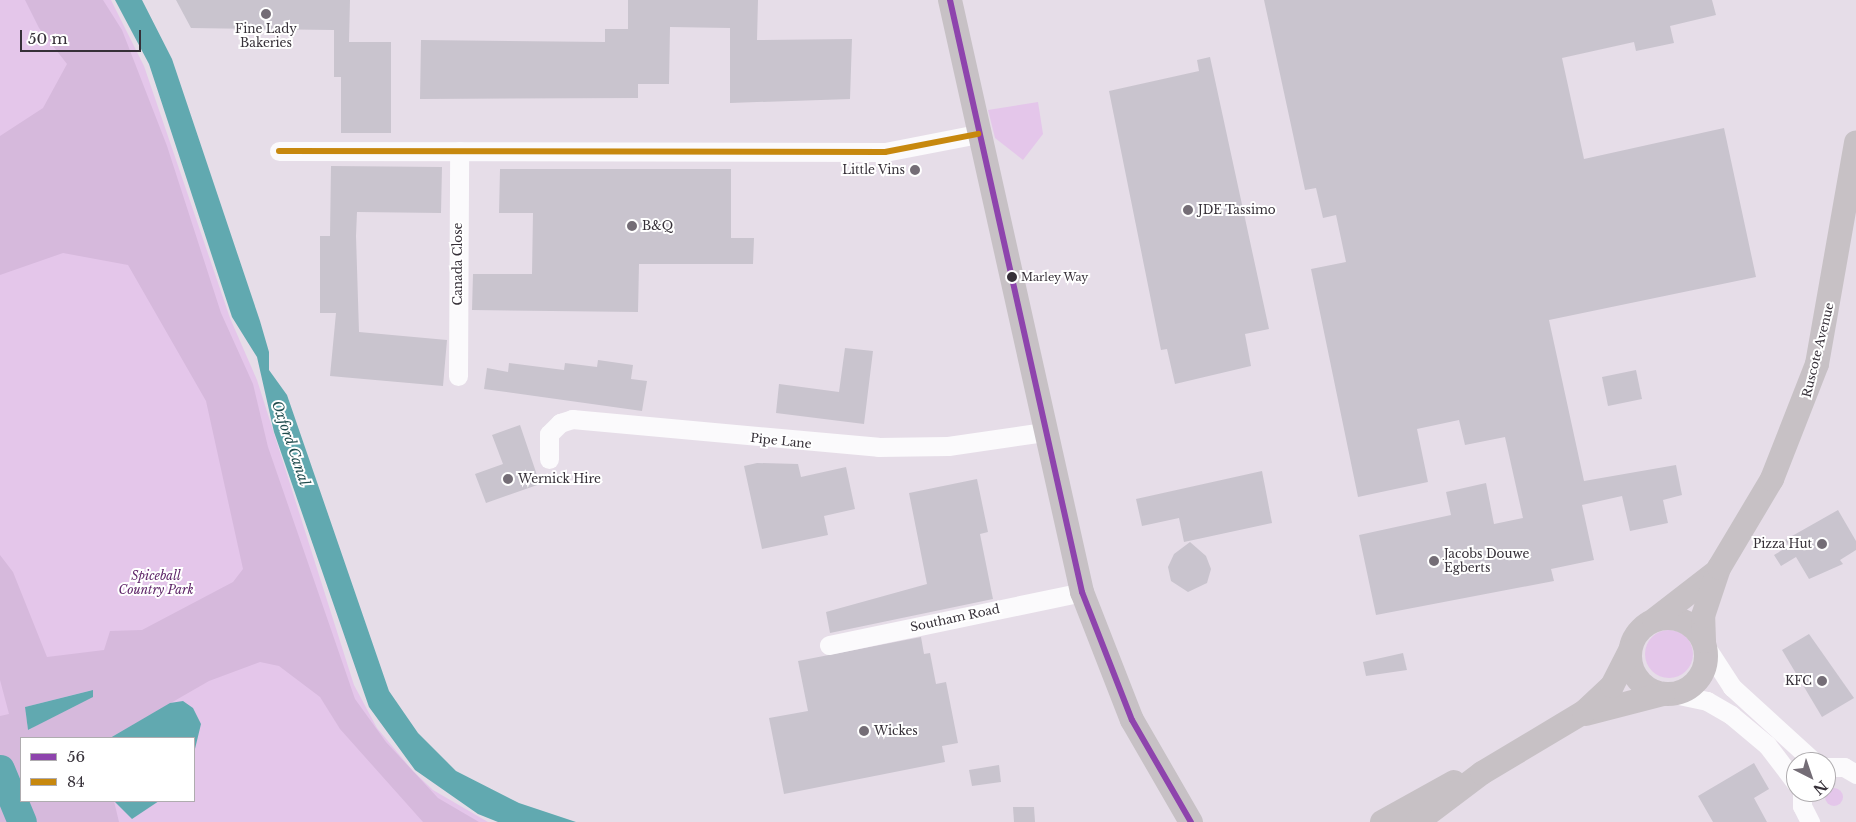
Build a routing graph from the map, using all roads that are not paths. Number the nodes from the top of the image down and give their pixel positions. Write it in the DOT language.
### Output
graph roads {
  1 [pos="950,0"];
  2 [pos="978,134"];
  3 [pos="1856,142"];
  4 [pos="279,151"];
  5 [pos="459,151"];
  6 [pos="458,376"];
  7 [pos="1044,432"];
  8 [pos="549,459"];
  9 [pos="1719,568"];
  10 [pos="1082,592"];
  11 [pos="1650,622"];
  12 [pos="1705,644"];
  13 [pos="829,645"];
  14 [pos="1630,651"];
  15 [pos="1668,694"];
  16 [pos="1573,719"];
  17 [pos="1809,752"];
  18 [pos="1836,768"];
  19 [pos="1786,771"];
  20 [pos="1482,773"];
  21 [pos="1856,774"];
  22 [pos="1804,802"];
  23 [pos="1187,813"];
  24 [pos="1204,822"];
  25 [pos="1382,822"];
  26 [pos="1417,822"];
  27 [pos="1810,822"];
  1 -- 2 [label="main road"];
  2 -- 5 [label="street"];
  2 -- 7 [label="main road"];
  3 -- 9 [label="main road, Ruscote Avenue"];
  4 -- 5 [label="street"];
  5 -- 6 [label="street, Canada Close"];
  7 -- 8 [label="street, Pipe Lane"];
  7 -- 10 [label="main road"];
  9 -- 11 [label="main road, Ruscote Avenue"];
  9 -- 12 [label="main road, Ruscote Avenue"];
  10 -- 13 [label="street, Southam Road"];
  10 -- 23 [label="main road"];
  11 -- 12 [label="main road"];
  11 -- 14 [label="main road"];
  12 -- 15 [label="main road"];
  12 -- 17 [label="street"];
  14 -- 15 [label="main road"];
  14 -- 16 [label="main road"];
  15 -- 16 [label="main road"];
  15 -- 19 [label="street"];
  16 -- 20 [label="main road"];
  18 -- 21 [label="street"];
  20 -- 25 [label="main road"];
  20 -- 26 [label="main road"];
  22 -- 27 [label="street"];
  23 -- 24 [label="main road"];
}
